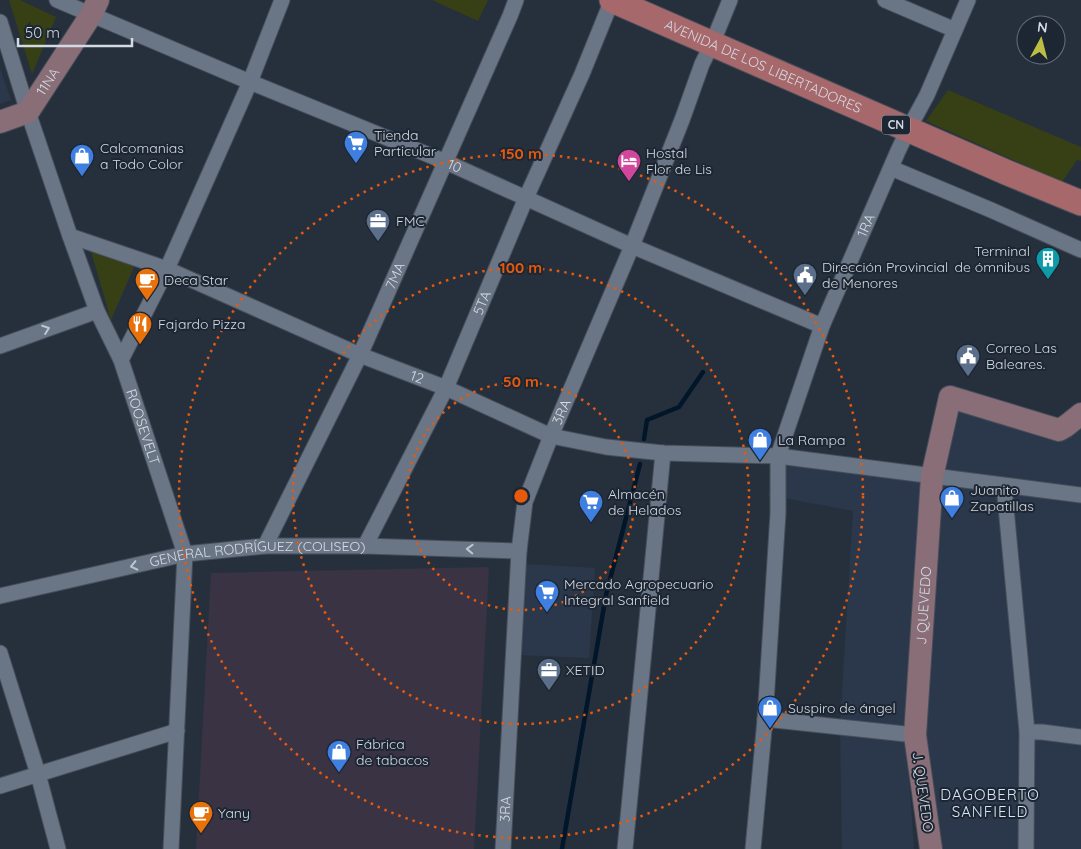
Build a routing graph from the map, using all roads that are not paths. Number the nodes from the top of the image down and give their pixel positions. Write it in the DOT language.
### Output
graph roads {
  1 [pos="57,0"];
  2 [pos="282,0"];
  3 [pos="516,0"];
  4 [pos="612,0"];
  5 [pos="730,0"];
  6 [pos="885,0"];
  7 [pos="968,0"];
  8 [pos="94,7"];
  9 [pos="0,22"];
  10 [pos="955,30"];
  11 [pos="712,44"];
  12 [pos="250,82"];
  13 [pos="28,112"];
  14 [pos="0,122"];
  15 [pos="908,130"];
  16 [pos="446,162"];
  17 [pos="891,168"];
  18 [pos="526,198"];
  19 [pos="1081,203"];
  20 [pos="70,236"];
  21 [pos="632,246"];
  22 [pos="1081,250"];
  23 [pos="167,270"];
  24 [pos="97,311"];
  25 [pos="822,326"];
  26 [pos="0,346"];
  27 [pos="360,355"];
  28 [pos="121,360"];
  29 [pos="446,388"];
  30 [pos="1081,414"];
  31 [pos="551,436"];
  32 [pos="663,453"];
  33 [pos="778,456"];
  34 [pos="932,476"];
  35 [pos="1004,486"];
  36 [pos="1081,495"];
  37 [pos="265,546"];
  38 [pos="365,546"];
  39 [pos="519,551"];
  40 [pos="185,554"];
  41 [pos="0,596"];
  42 [pos="0,653"];
  43 [pos="765,719"];
  44 [pos="177,731"];
  45 [pos="1027,732"];
  46 [pos="915,735"];
  47 [pos="1081,736"];
  48 [pos="38,774"];
  49 [pos="0,786"];
  50 [pos="58,849"];
  51 [pos="171,849"];
  52 [pos="503,849"];
  53 [pos="625,849"];
  54 [pos="753,849"];
  55 [pos="931,849"];
  56 [pos="1026,849"];
  1 -- 8 [label="street, 10"];
  2 -- 12 [label="street"];
  3 -- 16 [label="street, 7MA"];
  4 -- 11 [label="main road, AVENIDA DE LOS LIBERTADORES / CN"];
  4 -- 18 [label="street, 5TA"];
  5 -- 11 [label="street, 3RA"];
  6 -- 10 [label="street"];
  7 -- 10 [label="street, 1RA"];
  8 -- 12 [label="street, 10"];
  8 -- 13 [label="street, 11NA"];
  9 -- 13 [label="street, ROOSEVELT"];
  10 -- 15 [label="street, 1RA"];
  11 -- 15 [label="main road, AVENIDA DE LOS LIBERTADORES / CN"];
  11 -- 21 [label="street, 3RA"];
  12 -- 16 [label="street, 10"];
  12 -- 23 [label="street"];
  13 -- 14 [label="street"];
  13 -- 20 [label="street, ROOSEVELT"];
  15 -- 17 [label="street, 1RA"];
  15 -- 19 [label="main road, AVENIDA DE LOS LIBERTADORES / CN"];
  16 -- 18 [label="street, 10"];
  16 -- 27 [label="street, 7MA"];
  17 -- 22 [label="street"];
  17 -- 25 [label="street, 1RA"];
  18 -- 21 [label="street, 10"];
  18 -- 29 [label="street, 5TA"];
  20 -- 23 [label="street, 12"];
  20 -- 24 [label="street, ROOSEVELT"];
  21 -- 25 [label="street, 10"];
  21 -- 31 [label="street, 3RA"];
  23 -- 27 [label="street, 12"];
  23 -- 28 [label="street"];
  26 -- 24 [label="street, one-way"];
  24 -- 28 [label="street, ROOSEVELT"];
  25 -- 33 [label="street, 1RA"];
  27 -- 29 [label="street, 12"];
  27 -- 37 [label="street, 7MA"];
  28 -- 40 [label="street, ROOSEVELT"];
  29 -- 31 [label="street, 12"];
  29 -- 38 [label="street, 5TA"];
  30 -- 34 [label="street, J QUEVEDO"];
  31 -- 32 [label="street, 12"];
  31 -- 39 [label="street, 3RA"];
  32 -- 33 [label="street, 12"];
  32 -- 53 [label="street"];
  33 -- 34 [label="street, 12"];
  33 -- 43 [label="street, 1RA"];
  34 -- 35 [label="street, 12"];
  34 -- 46 [label="street, J QUEVEDO"];
  35 -- 36 [label="street, 12"];
  35 -- 45 [label="street"];
  37 -- 38 [label="street, GENERAL RODRÍGUEZ (COLISEO)"];
  37 -- 40 [label="street, GENERAL RODRÍGUEZ (COLISEO)"];
  39 -- 38 [label="street, GENERAL RODRÍGUEZ (COLISEO), one-way"];
  39 -- 52 [label="street, 3RA"];
  40 -- 41 [label="street, GENERAL RODRÍGUEZ (COLISEO), one-way"];
  40 -- 44 [label="street, ROOSEVELT"];
  42 -- 48 [label="street"];
  43 -- 46 [label="street"];
  43 -- 54 [label="street, 1RA"];
  44 -- 48 [label="street"];
  44 -- 51 [label="street, ROOSEVELT"];
  45 -- 47 [label="street"];
  45 -- 56 [label="street"];
  46 -- 55 [label="street, J. QUEVEDO"];
  48 -- 49 [label="street"];
  48 -- 50 [label="street"];
}
